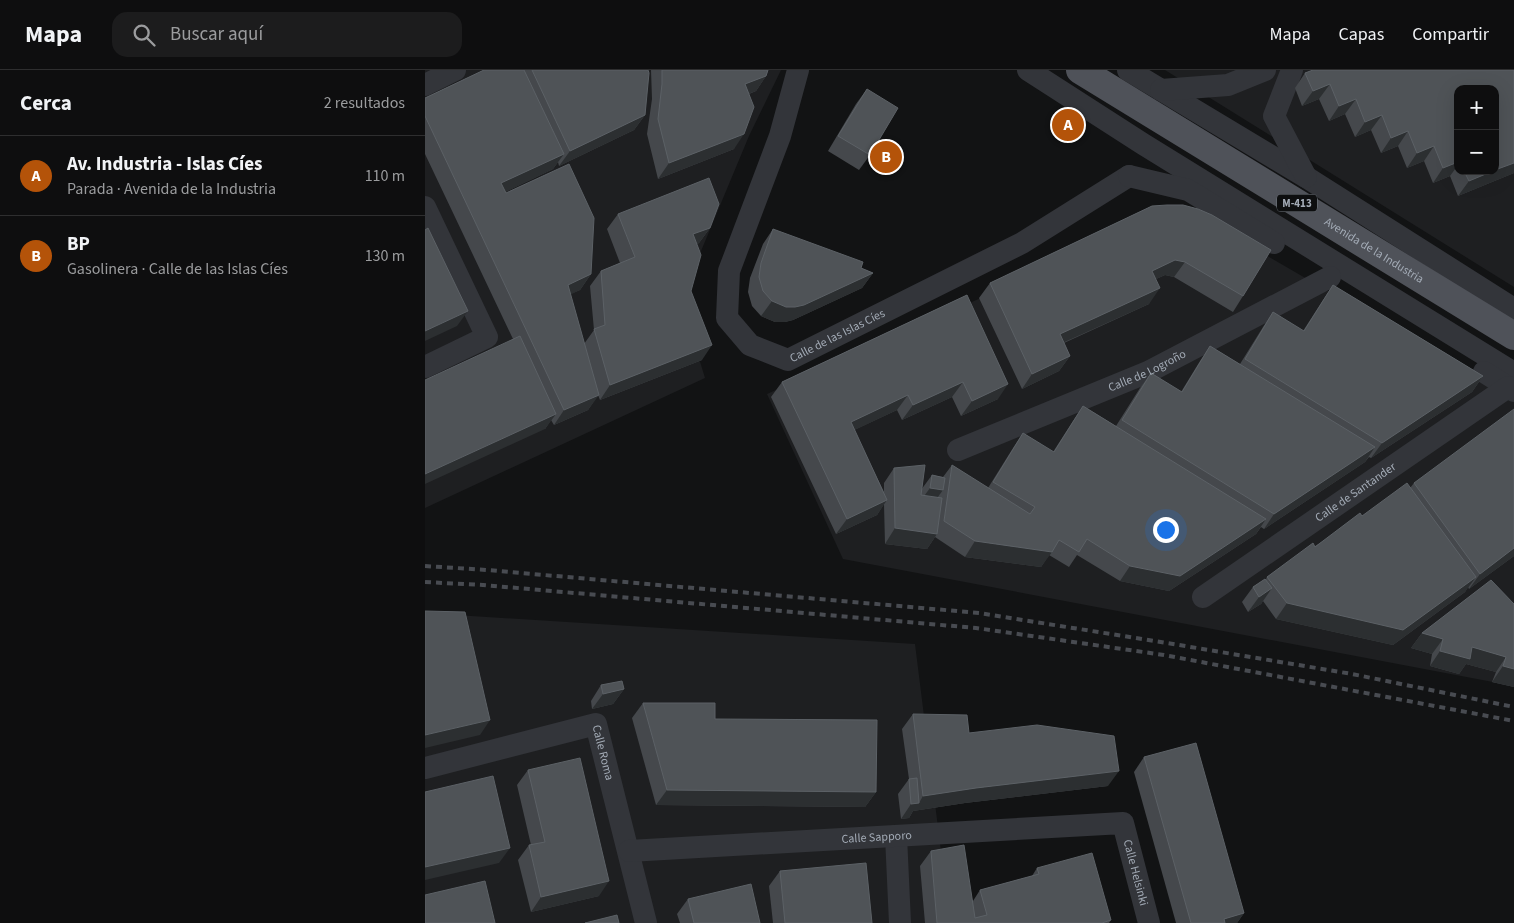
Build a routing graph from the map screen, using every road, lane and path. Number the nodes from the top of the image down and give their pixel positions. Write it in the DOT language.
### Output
graph roads {
  1 [pos="455,70"];
  2 [pos="798,70"];
  3 [pos="1028,70"];
  4 [pos="1080,70"];
  5 [pos="1129,70"];
  6 [pos="1265,70"];
  7 [pos="1292,70"];
  8 [pos="425,85"];
  9 [pos="1161,90"];
  10 [pos="1143,144"];
  11 [pos="1129,176"];
  12 [pos="1306,177"];
  13 [pos="425,207"];
  14 [pos="1329,277"];
  15 [pos="1514,309"];
  16 [pos="1514,336"];
  17 [pos="425,367"];
  18 [pos="1512,384"];
  19 [pos="958,450"];
  20 [pos="1203,597"];
  21 [pos="425,768"];
  22 [pos="1123,823"];
  23 [pos="896,836"];
  24 [pos="629,851"];
  25 [pos="646,923"];
  26 [pos="900,923"];
  27 [pos="1149,923"];
  1 -- 8 [label="street"];
  2 -- 11 [label="street, Calle de las Islas Cíes"];
  3 -- 10 [label="street"];
  4 -- 16 [label="main road, Avenida de la Industria / M-413"];
  5 -- 9 [label="street, Avenida de la Industria"];
  6 -- 9 [label="street"];
  7 -- 12 [label="street"];
  9 -- 12 [label="street, Avenida de la Industria"];
  10 -- 11 [label="street"];
  10 -- 18 [label="street"];
  11 -- 14 [label="street"];
  12 -- 15 [label="street, Avenida de la Industria"];
  13 -- 17 [label="street"];
  14 -- 18 [label="street"];
  14 -- 19 [label="street, Calle de Logroño"];
  18 -- 20 [label="street, Calle de Santander"];
  21 -- 24 [label="street, Calle Roma"];
  22 -- 23 [label="street, Calle Sapporo"];
  22 -- 27 [label="street, Calle Helsinki"];
  23 -- 24 [label="street, Calle Sapporo"];
  23 -- 26 [label="street"];
  24 -- 25 [label="street, Calle Roma"];
}
